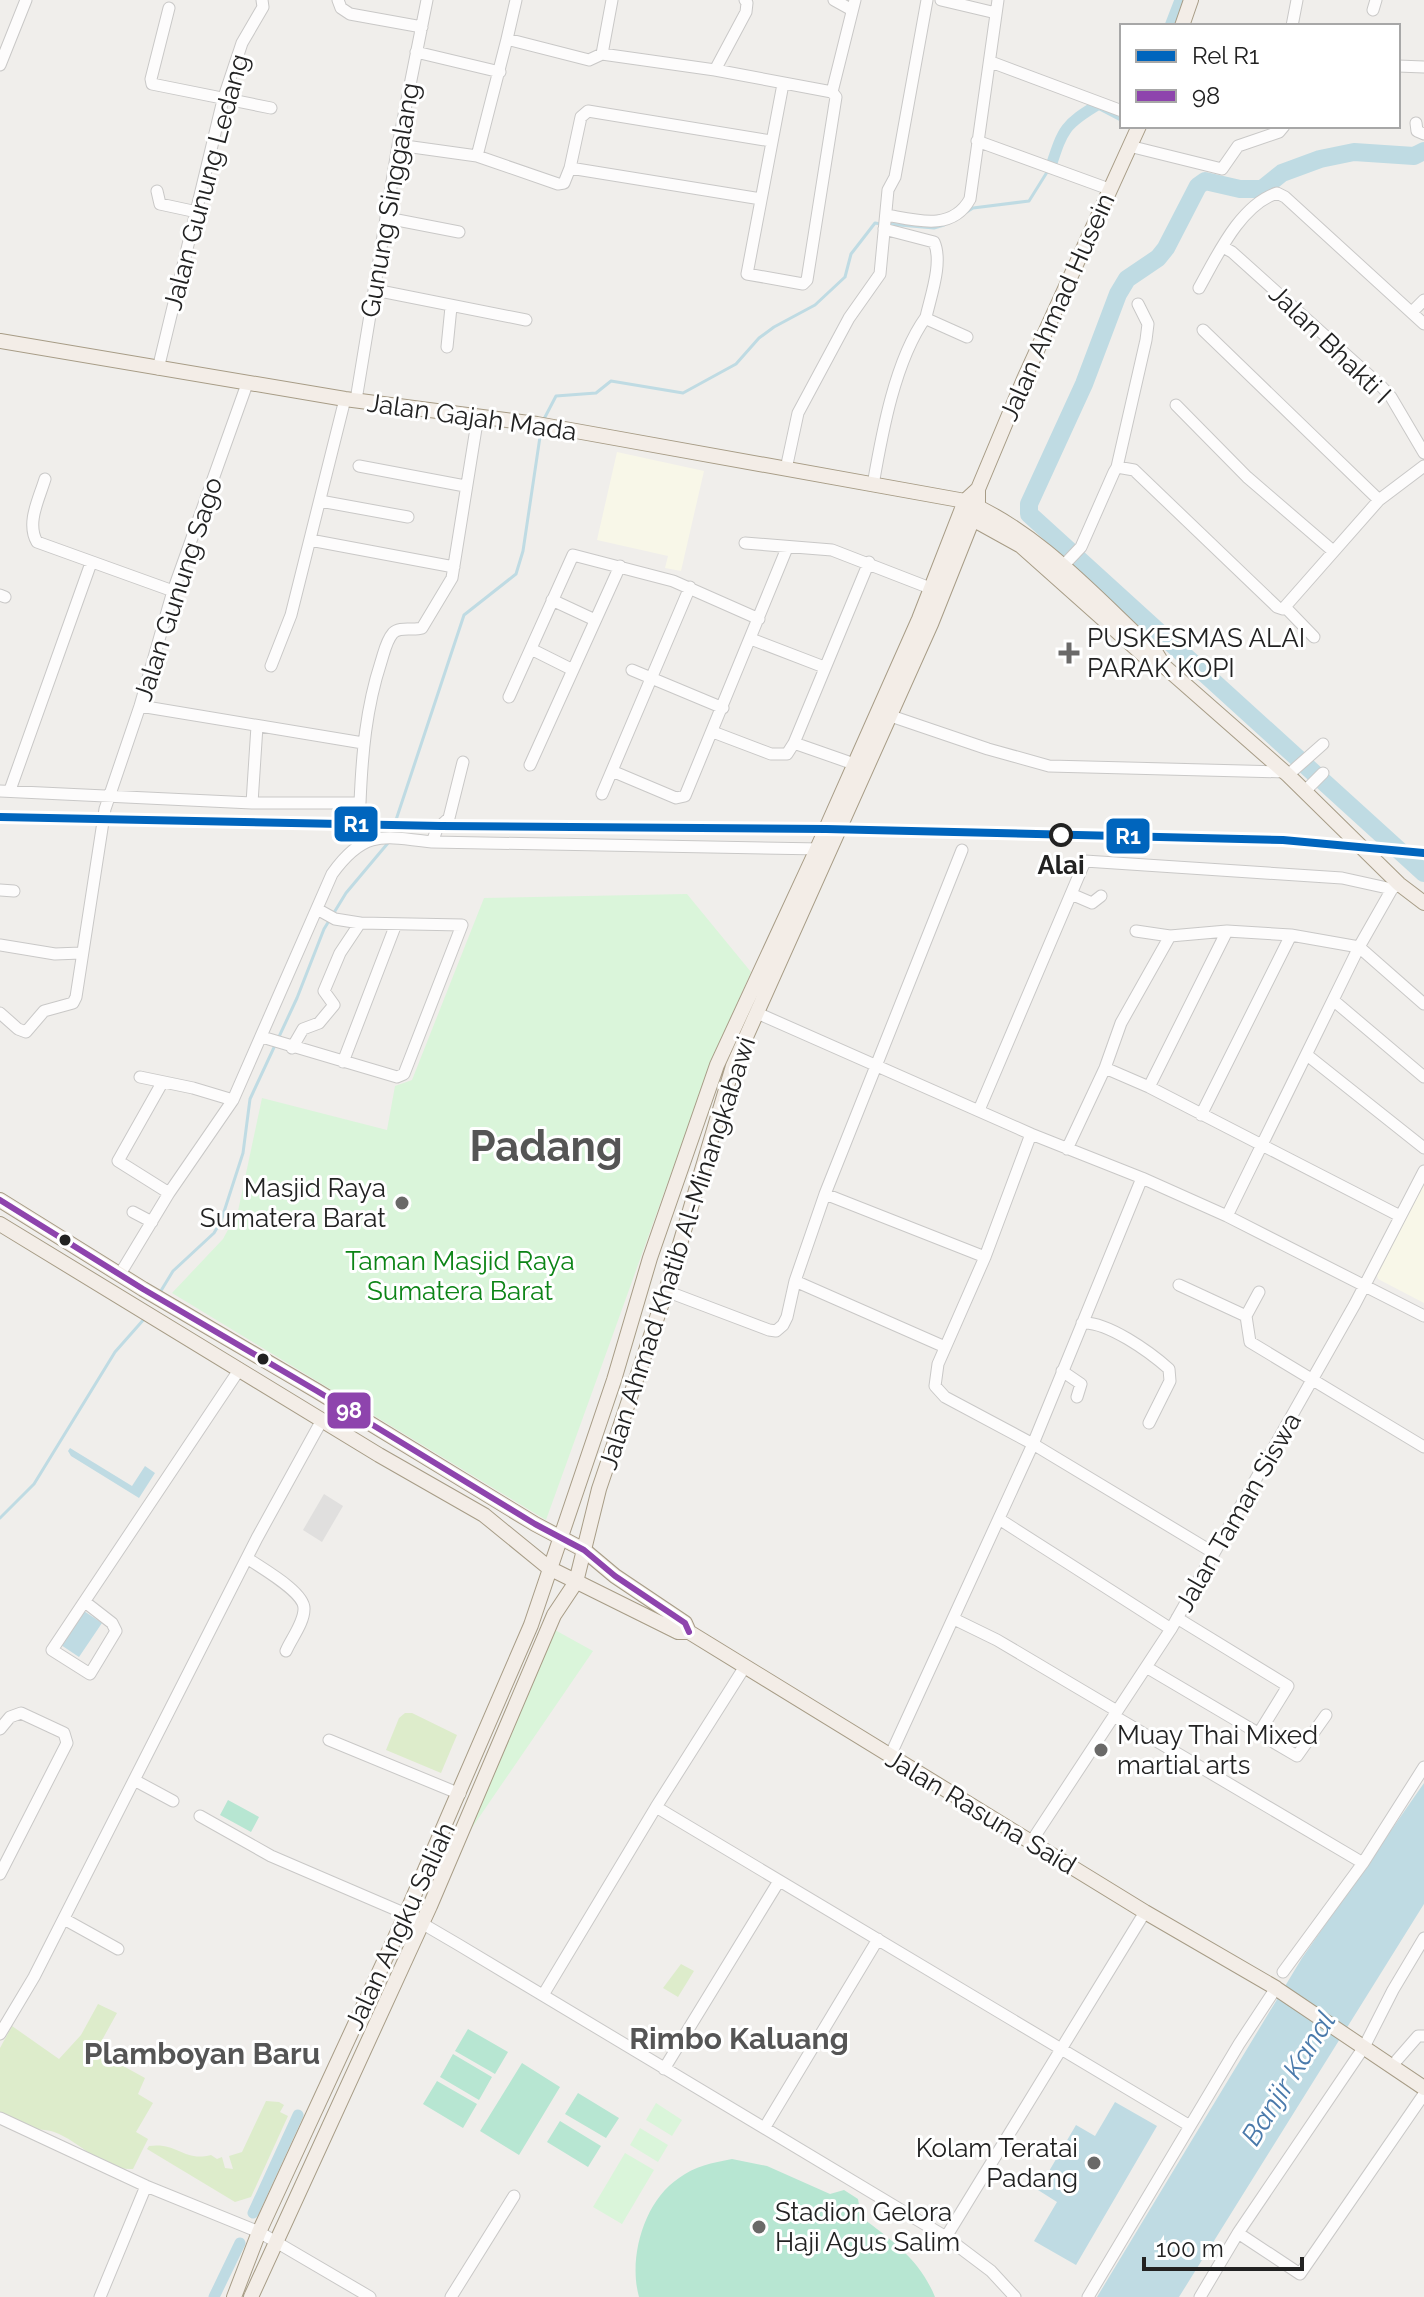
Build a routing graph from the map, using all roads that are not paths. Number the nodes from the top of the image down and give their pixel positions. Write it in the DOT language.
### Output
graph roads {
  1 [pos="26,0"];
  2 [pos="262,0"];
  3 [pos="338,0"];
  4 [pos="427,0"];
  5 [pos="516,0"];
  6 [pos="612,0"];
  7 [pos="745,0"];
  8 [pos="834,0"];
  9 [pos="927,0"];
  10 [pos="941,0"];
  11 [pos="998,0"];
  12 [pos="1191,0"];
  13 [pos="1297,0"];
  14 [pos="853,5"];
  15 [pos="169,8"];
  16 [pos="996,13"];
  17 [pos="1183,24"];
  18 [pos="1292,24"];
  19 [pos="422,27"];
  20 [pos="507,39"];
  21 [pos="416,52"];
  22 [pos="602,54"];
  23 [pos="991,62"];
  24 [pos="0,65"];
  25 [pos="1423,65"];
  26 [pos="1400,66"];
  27 [pos="715,70"];
  28 [pos="500,72"];
  29 [pos="783,84"];
  30 [pos="832,92"];
  31 [pos="223,100"];
  32 [pos="271,108"];
  33 [pos="1117,110"];
  34 [pos="1416,123"];
  35 [pos="1138,128"];
  36 [pos="1282,128"];
  37 [pos="1424,134"];
  38 [pos="771,141"];
  39 [pos="977,141"];
  40 [pos="398,145"];
  41 [pos="1129,146"];
  42 [pos="477,156"];
  43 [pos="570,168"];
  44 [pos="1109,189"];
  45 [pos="157,191"];
  46 [pos="761,199"];
  47 [pos="197,212"];
  48 [pos="387,218"];
  49 [pos="885,222"];
  50 [pos="459,232"];
  51 [pos="1223,247"];
  52 [pos="1199,288"];
  53 [pos="375,290"];
  54 [pos="1424,300"];
  55 [pos="1138,304"];
  56 [pos="451,307"];
  57 [pos="1412,312"];
  58 [pos="926,317"];
  59 [pos="526,320"];
  60 [pos="1424,324"];
  61 [pos="1203,330"];
  62 [pos="967,337"];
  63 [pos="0,341"];
  64 [pos="447,347"];
  65 [pos="158,369"];
  66 [pos="247,384"];
  67 [pos="350,400"];
  68 [pos="1176,405"];
  69 [pos="478,416"];
  70 [pos="1424,453"];
  71 [pos="359,466"];
  72 [pos="1424,466"];
  73 [pos="1117,467"];
  74 [pos="786,469"];
  75 [pos="45,479"];
  76 [pos="873,485"];
  77 [pos="465,486"];
  78 [pos="1379,500"];
  79 [pos="320,501"];
  80 [pos="969,510"];
  81 [pos="408,517"];
  82 [pos="310,540"];
  83 [pos="745,543"];
  84 [pos="787,548"];
  85 [pos="1333,551"];
  86 [pos="869,562"];
  87 [pos="91,563"];
  88 [pos="1065,564"];
  89 [pos="620,566"];
  90 [pos="454,567"];
  91 [pos="690,587"];
  92 [pos="930,588"];
  93 [pos="173,591"];
  94 [pos="552,600"];
  95 [pos="1285,607"];
  96 [pos="759,619"];
  97 [pos="595,620"];
  98 [pos="925,621"];
  99 [pos="1314,637"];
  100 [pos="751,639"];
  101 [pos="531,649"];
  102 [pos="271,666"];
  103 [pos="1164,666"];
  104 [pos="824,667"];
  105 [pos="573,670"];
  106 [pos="632,670"];
  107 [pos="651,679"];
  108 [pos="509,697"];
  109 [pos="140,706"];
  110 [pos="723,708"];
  111 [pos="883,713"];
  112 [pos="257,726"];
  113 [pos="713,732"];
  114 [pos="363,743"];
  115 [pos="794,743"];
  116 [pos="1323,744"];
  117 [pos="463,762"];
  118 [pos="854,764"];
  119 [pos="530,765"];
  120 [pos="612,771"];
  121 [pos="1290,772"];
  122 [pos="1322,774"];
  123 [pos="1308,788"];
  124 [pos="5,791"];
  125 [pos="602,794"];
  126 [pos="110,795"];
  127 [pos="252,803"];
  128 [pos="432,842"];
  129 [pos="824,849"];
  130 [pos="962,850"];
  131 [pos="1396,887"];
  132 [pos="0,890"];
  133 [pos="14,891"];
  134 [pos="1071,894"];
  135 [pos="1101,896"];
  136 [pos="1424,903"];
  137 [pos="326,914"];
  138 [pos="360,923"];
  139 [pos="396,924"];
  140 [pos="1144,928"];
  141 [pos="1227,931"];
  142 [pos="1291,935"];
  143 [pos="1170,936"];
  144 [pos="0,945"];
  145 [pos="1359,947"];
  146 [pos="81,953"];
  147 [pos="1333,1000"];
  148 [pos="1424,1004"];
  149 [pos="0,1013"];
  150 [pos="757,1013"];
  151 [pos="277,1043"];
  152 [pos="1307,1055"];
  153 [pos="343,1062"];
  154 [pos="877,1065"];
  155 [pos="1105,1068"];
  156 [pos="140,1077"];
  157 [pos="1424,1077"];
  158 [pos="162,1083"];
  159 [pos="1149,1087"];
  160 [pos="233,1100"];
  161 [pos="979,1110"];
  162 [pos="1201,1115"];
  163 [pos="1031,1134"];
  164 [pos="692,1137"];
  165 [pos="710,1143"];
  166 [pos="1262,1145"];
  167 [pos="1424,1148"];
  168 [pos="1067,1149"];
  169 [pos="1424,1171"];
  170 [pos="1142,1178"];
  171 [pos="169,1193"];
  172 [pos="825,1194"];
  173 [pos="0,1200"];
  174 [pos="133,1212"];
  175 [pos="1227,1216"];
  176 [pos="1400,1216"];
  177 [pos="152,1222"];
  178 [pos="0,1224"];
  179 [pos="985,1257"];
  180 [pos="120,1274"];
  181 [pos="795,1281"];
  182 [pos="1179,1285"];
  183 [pos="1365,1286"];
  184 [pos="666,1291"];
  185 [pos="1259,1292"];
  186 [pos="1246,1316"];
  187 [pos="1424,1316"];
  188 [pos="1082,1323"];
  189 [pos="945,1347"];
  190 [pos="239,1370"];
  191 [pos="1062,1371"];
  192 [pos="1312,1382"];
  193 [pos="1077,1397"];
  194 [pos="322,1420"];
  195 [pos="1149,1423"];
  196 [pos="1033,1444"];
  197 [pos="1424,1447"];
  198 [pos="999,1519"];
  199 [pos="560,1537"];
  200 [pos="584,1550"];
  201 [pos="1214,1553"];
  202 [pos="247,1558"];
  203 [pos="549,1568"];
  204 [pos="576,1582"];
  205 [pos="85,1602"];
  206 [pos="954,1619"];
  207 [pos="1174,1624"];
  208 [pos="689,1632"];
  209 [pos="286,1651"];
  210 [pos="1146,1667"];
  211 [pos="744,1668"];
  212 [pos="1115,1713"];
  213 [pos="1326,1715"];
  214 [pos="0,1729"];
  215 [pos="1259,1733"];
  216 [pos="329,1740"];
  217 [pos="890,1756"];
  218 [pos="1424,1767"];
  219 [pos="134,1780"];
  220 [pos="460,1794"];
  221 [pos="173,1801"];
  222 [pos="656,1807"];
  223 [pos="200,1816"];
  224 [pos="1031,1842"];
  225 [pos="1363,1863"];
  226 [pos="0,1874"];
  227 [pos="779,1881"];
  228 [pos="1145,1912"];
  229 [pos="406,1914"];
  230 [pos="64,1919"];
  231 [pos="422,1923"];
  232 [pos="1424,1938"];
  233 [pos="878,1939"];
  234 [pos="118,1949"];
  235 [pos="1283,1972"];
  236 [pos="1275,1987"];
  237 [pos="543,1995"];
  238 [pos="0,2034"];
  239 [pos="1424,2036"];
  240 [pos="1362,2045"];
  241 [pos="1061,2050"];
  242 [pos="1397,2060"];
  243 [pos="664,2069"];
  244 [pos="1424,2088"];
  245 [pos="1424,2094"];
  246 [pos="0,2118"];
  247 [pos="1190,2126"];
  248 [pos="765,2127"];
  249 [pos="146,2186"];
  250 [pos="514,2196"];
  251 [pos="259,2232"];
  252 [pos="1238,2233"];
  253 [pos="946,2237"];
  254 [pos="277,2241"];
  255 [pos="100,2297"];
  256 [pos="234,2297"];
  257 [pos="251,2297"];
  258 [pos="370,2297"];
  259 [pos="451,2297"];
  260 [pos="1015,2297"];
  261 [pos="1088,2297"];
  262 [pos="1200,2297"];
  1 -- 24 [label="street"];
  2 -- 31 [label="street, Jalan Gunung Ledang"];
  3 -- 19 [label="street"];
  4 -- 19 [label="street, Gunung Singgalang"];
  5 -- 20 [label="street"];
  6 -- 22 [label="street"];
  7 -- 27 [label="street"];
  8 -- 14 [label="street"];
  9 -- 49 [label="street"];
  10 -- 16 [label="street"];
  11 -- 16 [label="street"];
  12 -- 17 [label="main road"];
  13 -- 18 [label="street"];
  14 -- 30 [label="street"];
  15 -- 31 [label="street"];
  16 -- 23 [label="street"];
  19 -- 21 [label="street, Gunung Singgalang"];
  20 -- 22 [label="street"];
  20 -- 28 [label="street"];
  21 -- 28 [label="street"];
  21 -- 40 [label="street, Gunung Singgalang"];
  22 -- 27 [label="street"];
  23 -- 33 [label="street"];
  23 -- 39 [label="street"];
  25 -- 26 [label="street"];
  27 -- 29 [label="street"];
  28 -- 42 [label="street"];
  29 -- 30 [label="street"];
  29 -- 38 [label="street"];
  30 -- 46 [label="street"];
  31 -- 32 [label="street"];
  31 -- 47 [label="street, Jalan Gunung Ledang"];
  34 -- 37 [label="street"];
  35 -- 41 [label="main road, Jalan Ahmad Husein"];
  36 -- 41 [label="street"];
  38 -- 43 [label="street"];
  38 -- 46 [label="street"];
  39 -- 44 [label="street"];
  39 -- 49 [label="street"];
  40 -- 42 [label="street"];
  40 -- 48 [label="street, Gunung Singgalang"];
  41 -- 44 [label="main road, Jalan Ahmad Husein"];
  42 -- 43 [label="street"];
  43 -- 46 [label="street"];
  44 -- 80 [label="main road, Jalan Ahmad Husein"];
  45 -- 47 [label="street"];
  47 -- 65 [label="street, Jalan Gunung Ledang"];
  48 -- 50 [label="street"];
  48 -- 53 [label="street, Gunung Singgalang"];
  49 -- 58 [label="street"];
  49 -- 74 [label="street"];
  51 -- 52 [label="street"];
  51 -- 57 [label="street"];
  51 -- 70 [label="street, Jalan Bhakti I"];
  53 -- 56 [label="street"];
  53 -- 67 [label="street, Gunung Singgalang"];
  54 -- 57 [label="street"];
  55 -- 73 [label="street"];
  56 -- 59 [label="street"];
  56 -- 64 [label="street"];
  57 -- 60 [label="street"];
  58 -- 62 [label="street"];
  58 -- 76 [label="street"];
  61 -- 78 [label="street"];
  63 -- 65 [label="main road, Jalan Gajah Mada"];
  65 -- 66 [label="main road, Jalan Gajah Mada"];
  66 -- 67 [label="main road, Jalan Gajah Mada"];
  66 -- 93 [label="street, Jalan Gunung Sago"];
  67 -- 69 [label="main road, Jalan Gajah Mada"];
  67 -- 79 [label="street, Gunung Singgalang"];
  68 -- 85 [label="street"];
  69 -- 74 [label="main road, Jalan Gajah Mada"];
  69 -- 77 [label="street"];
  71 -- 77 [label="street"];
  72 -- 78 [label="street"];
  73 -- 88 [label="street"];
  73 -- 95 [label="street"];
  74 -- 76 [label="main road, Jalan Gajah Mada"];
  75 -- 87 [label="street"];
  76 -- 80 [label="main road, Jalan Gajah Mada"];
  77 -- 90 [label="street"];
  78 -- 85 [label="street"];
  79 -- 81 [label="street"];
  79 -- 82 [label="street, Gunung Singgalang"];
  80 -- 88 [label="main road"];
  80 -- 92 [label="main road, Jalan Ahmad Khatib Al-Minangkabawi"];
  80 -- 98 [label="main road, Jalan Ahmad Khatib Al-Minangkabawi"];
  80 -- 103 [label="main road"];
  82 -- 90 [label="street"];
  82 -- 102 [label="street, Gunung Singgalang"];
  83 -- 84 [label="street"];
  84 -- 86 [label="street"];
  84 -- 96 [label="street"];
  85 -- 95 [label="street"];
  86 -- 92 [label="street"];
  86 -- 104 [label="street"];
  87 -- 93 [label="street"];
  87 -- 124 [label="street"];
  88 -- 103 [label="main road"];
  89 -- 91 [label="street"];
  89 -- 94 [label="street"];
  89 -- 97 [label="street"];
  90 -- 114 [label="street"];
  91 -- 96 [label="street"];
  91 -- 107 [label="street"];
  92 -- 98 [label="main road, Jalan Ahmad Khatib Al-Minangkabawi"];
  93 -- 109 [label="street, Jalan Gunung Sago"];
  94 -- 97 [label="street"];
  94 -- 101 [label="street"];
  95 -- 99 [label="street"];
  96 -- 100 [label="street"];
  97 -- 105 [label="street"];
  98 -- 111 [label="main road, Jalan Ahmad Khatib Al-Minangkabawi"];
  100 -- 104 [label="street"];
  100 -- 110 [label="street"];
  101 -- 105 [label="street"];
  101 -- 108 [label="street"];
  103 -- 121 [label="main road"];
  104 -- 115 [label="street"];
  105 -- 119 [label="street"];
  106 -- 107 [label="street"];
  107 -- 110 [label="street"];
  107 -- 120 [label="street"];
  109 -- 112 [label="street"];
  109 -- 126 [label="street, Jalan Gunung Sago"];
  110 -- 113 [label="street"];
  111 -- 118 [label="main road, Jalan Ahmad Khatib Al-Minangkabawi"];
  111 -- 121 [label="street"];
  111 -- 129 [label="main road, Jalan Ahmad Khatib Al-Minangkabawi"];
  112 -- 114 [label="street"];
  112 -- 127 [label="street"];
  113 -- 115 [label="street"];
  113 -- 120 [label="street"];
  114 -- 127 [label="street"];
  115 -- 118 [label="street"];
  116 -- 121 [label="street"];
  117 -- 128 [label="street"];
  118 -- 129 [label="main road, Jalan Ahmad Khatib Al-Minangkabawi"];
  120 -- 125 [label="street"];
  121 -- 123 [label="main road"];
  122 -- 123 [label="street"];
  123 -- 131 [label="main road"];
  124 -- 126 [label="street"];
  126 -- 127 [label="street"];
  126 -- 146 [label="street, Jalan Gunung Sago"];
  128 -- 129 [label="street"];
  128 -- 137 [label="street"];
  129 -- 150 [label="main road, Jalan Ahmad Khatib Al-Minangkabawi"];
  129 -- 164 [label="main road, Jalan Ahmad Khatib Al-Minangkabawi"];
  130 -- 154 [label="street"];
  131 -- 134 [label="street"];
  131 -- 136 [label="main road"];
  131 -- 145 [label="street"];
  132 -- 133 [label="street"];
  134 -- 135 [label="street"];
  134 -- 161 [label="street"];
  137 -- 138 [label="street"];
  137 -- 151 [label="street"];
  138 -- 139 [label="street"];
  138 -- 151 [label="street"];
  139 -- 153 [label="street"];
  139 -- 153 [label="street"];
  140 -- 143 [label="street"];
  141 -- 142 [label="street"];
  141 -- 143 [label="street"];
  141 -- 159 [label="street"];
  142 -- 145 [label="street"];
  142 -- 162 [label="street"];
  143 -- 155 [label="street"];
  144 -- 146 [label="street"];
  145 -- 147 [label="street"];
  145 -- 148 [label="street"];
  146 -- 149 [label="street, Jalan Gunung Sago"];
  147 -- 152 [label="street"];
  147 -- 157 [label="street"];
  150 -- 154 [label="street"];
  150 -- 165 [label="main road, Jalan Ahmad Khatib Al-Minangkabawi"];
  151 -- 153 [label="street"];
  151 -- 160 [label="street"];
  152 -- 166 [label="street"];
  152 -- 167 [label="street"];
  154 -- 161 [label="street"];
  154 -- 172 [label="street"];
  155 -- 159 [label="street"];
  155 -- 168 [label="street"];
  156 -- 158 [label="street"];
  158 -- 160 [label="street"];
  158 -- 171 [label="street"];
  159 -- 162 [label="street"];
  160 -- 171 [label="street"];
  161 -- 163 [label="street"];
  162 -- 166 [label="street"];
  163 -- 168 [label="street"];
  163 -- 179 [label="street"];
  164 -- 165 [label="main road"];
  164 -- 199 [label="main road, Jalan Ahmad Khatib Al-Minangkabawi"];
  165 -- 184 [label="main road, Jalan Ahmad Khatib Al-Minangkabawi"];
  166 -- 175 [label="street"];
  166 -- 176 [label="street"];
  168 -- 170 [label="street"];
  169 -- 176 [label="street, Jalan Taman Siswa"];
  170 -- 175 [label="street"];
  170 -- 188 [label="street"];
  171 -- 177 [label="street"];
  172 -- 179 [label="street"];
  172 -- 181 [label="street"];
  173 -- 180 [label="main road"];
  174 -- 177 [label="street"];
  175 -- 183 [label="street"];
  176 -- 183 [label="street, Jalan Taman Siswa"];
  177 -- 180 [label="street"];
  178 -- 190 [label="main road"];
  179 -- 189 [label="street"];
  180 -- 199 [label="main road"];
  181 -- 184 [label="street"];
  181 -- 189 [label="street"];
  182 -- 186 [label="street"];
  183 -- 187 [label="street"];
  183 -- 192 [label="street, Jalan Taman Siswa"];
  184 -- 200 [label="main road, Jalan Ahmad Khatib Al-Minangkabawi"];
  185 -- 186 [label="street"];
  186 -- 192 [label="street"];
  188 -- 191 [label="street"];
  188 -- 195 [label="street"];
  189 -- 196 [label="street"];
  190 -- 194 [label="main road"];
  190 -- 205 [label="street"];
  191 -- 193 [label="street"];
  191 -- 196 [label="street"];
  192 -- 197 [label="street"];
  192 -- 201 [label="street, Jalan Taman Siswa"];
  194 -- 202 [label="street"];
  194 -- 203 [label="main road"];
  196 -- 198 [label="street"];
  196 -- 201 [label="street"];
  198 -- 206 [label="street"];
  198 -- 207 [label="street"];
  199 -- 200 [label="main road"];
  199 -- 203 [label="main road, Jalan Ahmad Khatib Al-Minangkabawi"];
  200 -- 204 [label="main road, Jalan Ahmad Khatib Al-Minangkabawi"];
  200 -- 208 [label="main road"];
  201 -- 207 [label="street, Jalan Taman Siswa"];
  202 -- 209 [label="street"];
  202 -- 219 [label="street"];
  203 -- 204 [label="main road"];
  203 -- 220 [label="main road, Jalan Angku Saliah"];
  204 -- 208 [label="main road"];
  204 -- 231 [label="main road, Jalan Angku Saliah"];
  205 -- 205 [label="street"];
  206 -- 212 [label="street"];
  206 -- 217 [label="street"];
  207 -- 210 [label="street, Jalan Taman Siswa"];
  207 -- 215 [label="street"];
  208 -- 211 [label="main road, Jalan Rasuna Said"];
  210 -- 212 [label="street, Jalan Taman Siswa"];
  210 -- 215 [label="street"];
  211 -- 217 [label="main road, Jalan Rasuna Said"];
  211 -- 222 [label="street"];
  212 -- 224 [label="street, Jalan Taman Siswa"];
  212 -- 225 [label="street"];
  213 -- 215 [label="street"];
  214 -- 226 [label="street"];
  216 -- 220 [label="street"];
  217 -- 224 [label="main road, Jalan Rasuna Said"];
  218 -- 225 [label="street"];
  219 -- 221 [label="street"];
  219 -- 230 [label="street"];
  220 -- 229 [label="main road, Jalan Angku Saliah"];
  222 -- 227 [label="street"];
  222 -- 237 [label="street"];
  223 -- 229 [label="street"];
  224 -- 228 [label="main road, Jalan Rasuna Said"];
  225 -- 235 [label="street"];
  227 -- 233 [label="street"];
  227 -- 243 [label="street"];
  228 -- 236 [label="main road, Jalan Rasuna Said"];
  228 -- 241 [label="street"];
  229 -- 231 [label="street"];
  229 -- 251 [label="main road, Jalan Angku Saliah"];
  230 -- 234 [label="street"];
  230 -- 238 [label="street"];
  231 -- 237 [label="street"];
  231 -- 254 [label="main road, Jalan Angku Saliah"];
  232 -- 240 [label="street"];
  233 -- 241 [label="street"];
  233 -- 248 [label="street"];
  236 -- 240 [label="main road, Jalan Rasuna Said"];
  236 -- 247 [label="street"];
  237 -- 243 [label="street"];
  239 -- 242 [label="street"];
  240 -- 244 [label="main road, Jalan Rasuna Said"];
  240 -- 252 [label="street"];
  241 -- 247 [label="street"];
  241 -- 253 [label="street"];
  243 -- 248 [label="street"];
  245 -- 252 [label="street"];
  246 -- 249 [label="street"];
  247 -- 261 [label="street"];
  248 -- 253 [label="street"];
  249 -- 251 [label="street"];
  249 -- 255 [label="street"];
  250 -- 259 [label="street"];
  251 -- 254 [label="street"];
  251 -- 256 [label="main road, Jalan Angku Saliah"];
  252 -- 262 [label="street"];
  253 -- 260 [label="street"];
  254 -- 257 [label="main road, Jalan Angku Saliah"];
  254 -- 258 [label="street"];
}
